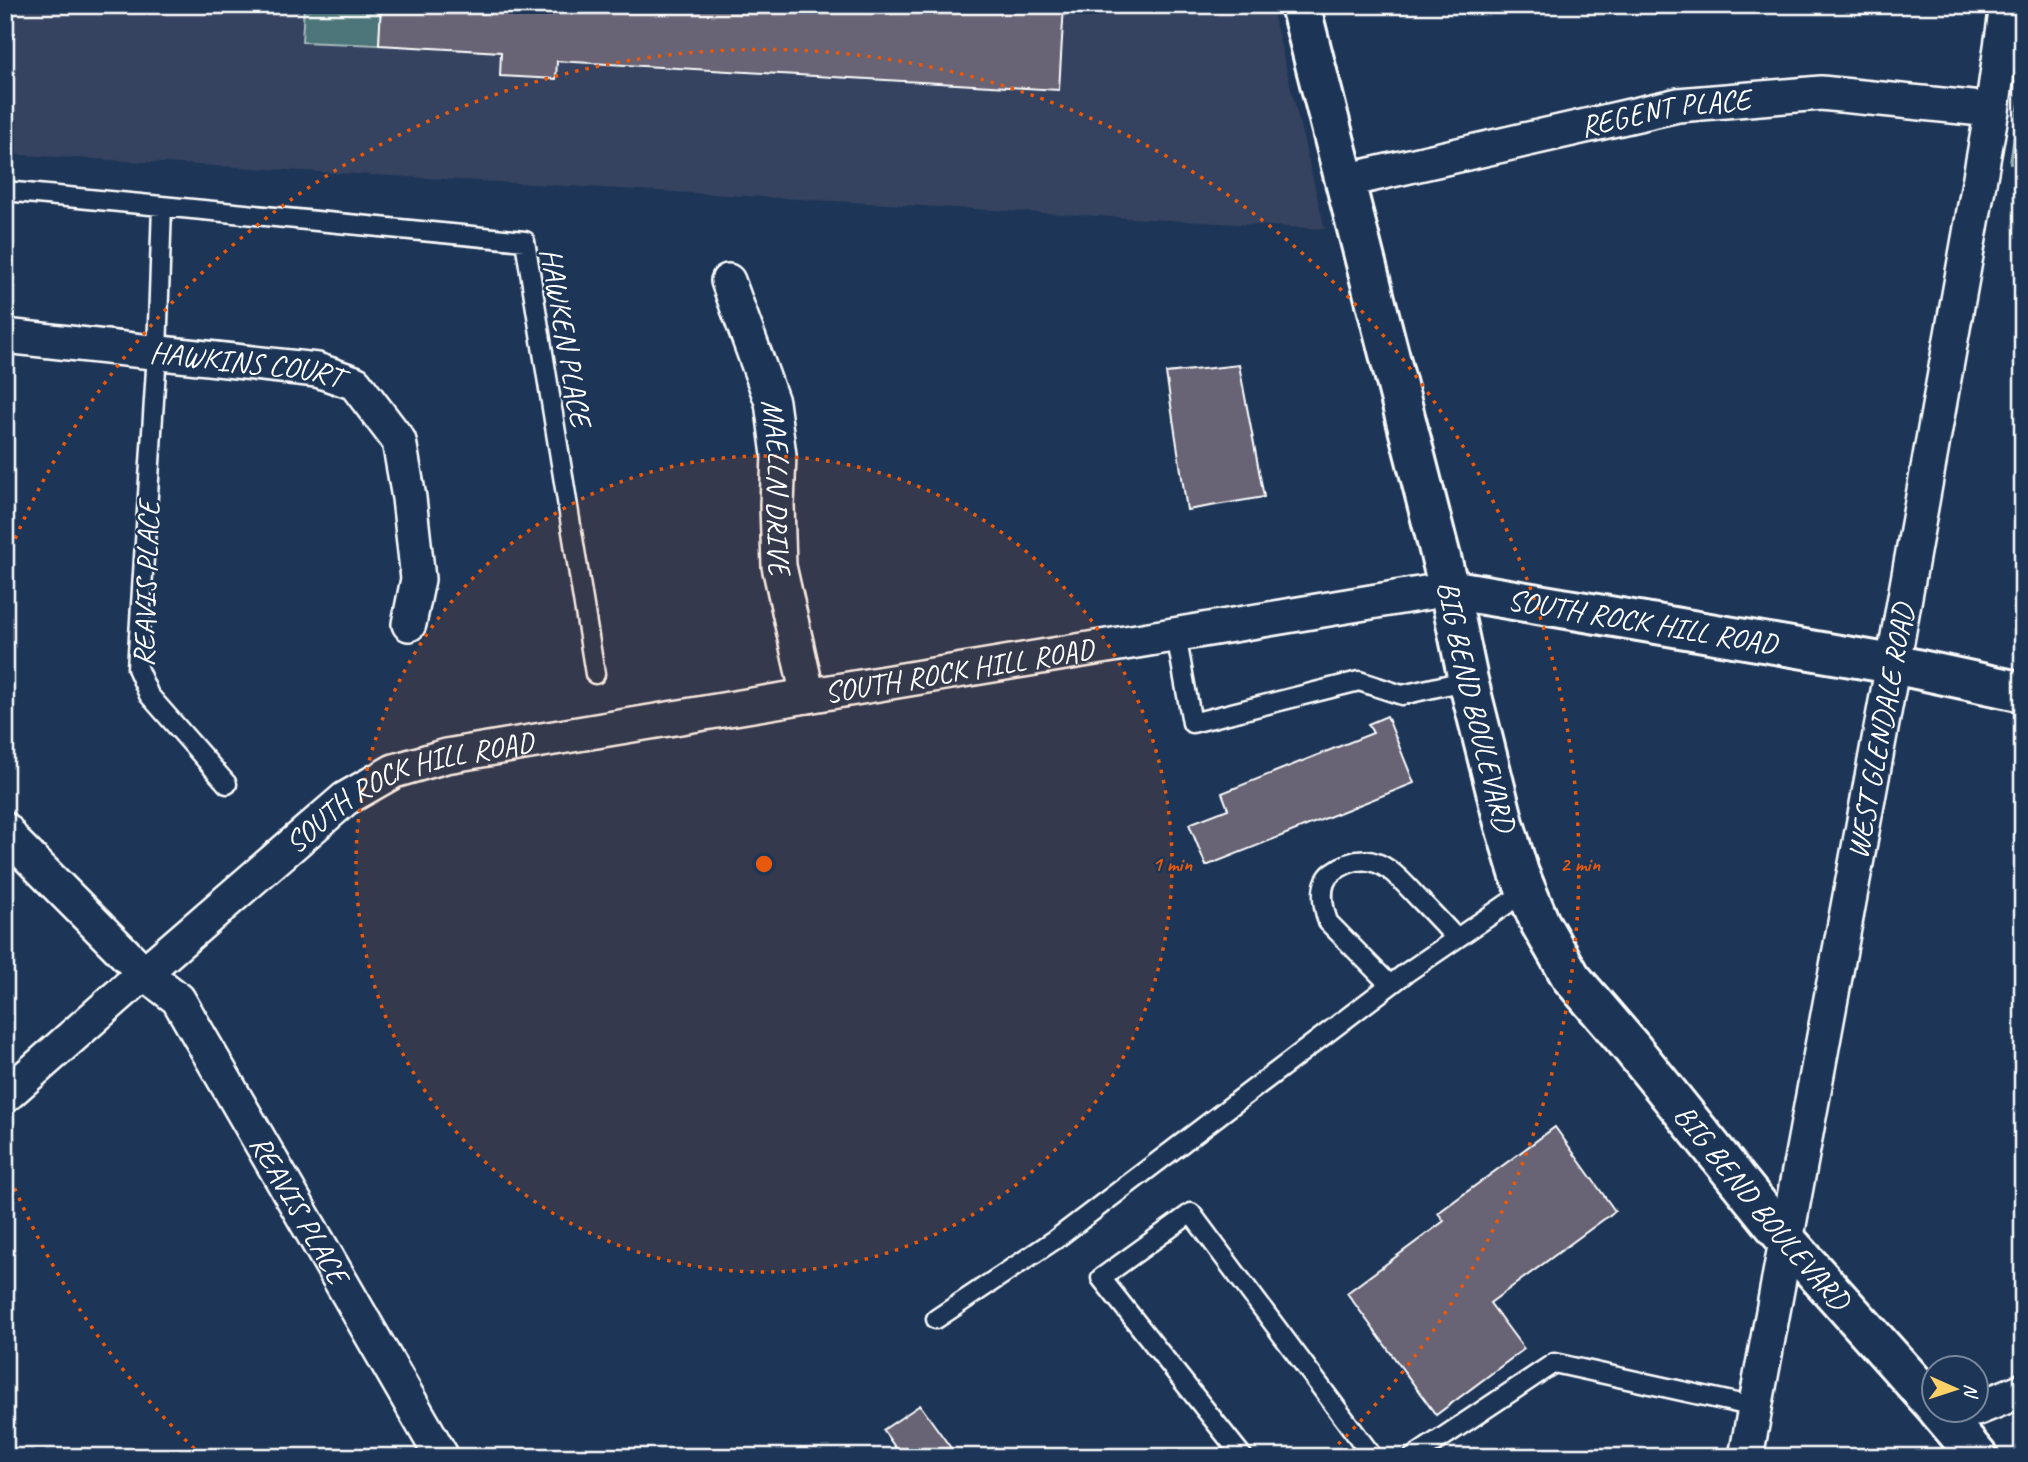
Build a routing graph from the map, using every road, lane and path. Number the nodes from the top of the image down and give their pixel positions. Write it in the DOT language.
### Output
graph roads {
  1 [pos="1300,5"];
  2 [pos="2007,5"];
  3 [pos="1992,110"];
  4 [pos="1344,181"];
  5 [pos="5,191"];
  6 [pos="162,206"];
  7 [pos="728,281"];
  8 [pos="5,336"];
  9 [pos="157,353"];
  10 [pos="1449,589"];
  11 [pos="409,624"];
  12 [pos="1176,635"];
  13 [pos="1893,664"];
  14 [pos="595,674"];
  15 [pos="1468,680"];
  16 [pos="2023,692"];
  17 [pos="808,696"];
  18 [pos="227,784"];
  19 [pos="8,840"];
  20 [pos="1526,891"];
  21 [pos="1457,939"];
  22 [pos="144,972"];
  23 [pos="1390,985"];
  24 [pos="5,1096"];
  25 [pos="1787,1241"];
  26 [pos="936,1319"];
  27 [pos="1920,1376"];
  28 [pos="2023,1390"];
  29 [pos="1990,1400"];
  30 [pos="1755,1407"];
  31 [pos="1961,1424"];
  32 [pos="442,1457"];
  33 [pos="1243,1457"];
  34 [pos="1373,1457"];
  35 [pos="1413,1457"];
  36 [pos="1746,1457"];
  37 [pos="1978,1457"];
  1 -- 4 [label="main road, BIG BEND BOULEVARD"];
  2 -- 3 [label="street, WEST GLENDALE ROAD"];
  3 -- 4 [label="street, REGENT PLACE"];
  3 -- 13 [label="street, WEST GLENDALE ROAD"];
  4 -- 10 [label="main road, BIG BEND BOULEVARD"];
  5 -- 6 [label="lane, HAWKEN PLACE"];
  6 -- 9 [label="lane"];
  6 -- 14 [label="lane, HAWKEN PLACE"];
  7 -- 17 [label="street, MAELLN DRIVE"];
  8 -- 9 [label="street, HAWKINS COURT"];
  9 -- 11 [label="street, HAWKINS COURT"];
  9 -- 18 [label="lane, REAVIS PLACE"];
  10 -- 12 [label="street, SOUTH ROCK HILL ROAD"];
  10 -- 13 [label="main road, SOUTH ROCK HILL ROAD"];
  10 -- 15 [label="main road, BIG BEND BOULEVARD"];
  12 -- 15 [label="lane"];
  12 -- 17 [label="street, SOUTH ROCK HILL ROAD"];
  13 -- 16 [label="main road, SOUTH ROCK HILL ROAD"];
  13 -- 25 [label="street, WEST GLENDALE ROAD"];
  15 -- 20 [label="main road, BIG BEND BOULEVARD"];
  17 -- 22 [label="street, SOUTH ROCK HILL ROAD"];
  19 -- 22 [label="street"];
  20 -- 21 [label="lane"];
  20 -- 25 [label="main road, BIG BEND BOULEVARD"];
  21 -- 23 [label="lane"];
  21 -- 23 [label="lane"];
  22 -- 24 [label="street, SOUTH ROCK HILL ROAD"];
  22 -- 32 [label="street, REAVIS PLACE"];
  23 -- 26 [label="lane"];
  25 -- 27 [label="main road, BIG BEND BOULEVARD"];
  25 -- 30 [label="street, WEST GLENDALE ROAD"];
  28 -- 29 [label="street"];
  30 -- 35 [label="lane"];
  30 -- 36 [label="street, WEST GLENDALE ROAD"];
  31 -- 37 [label="main road, BIG BEND BOULEVARD"];
  33 -- 34 [label="lane"];
}
